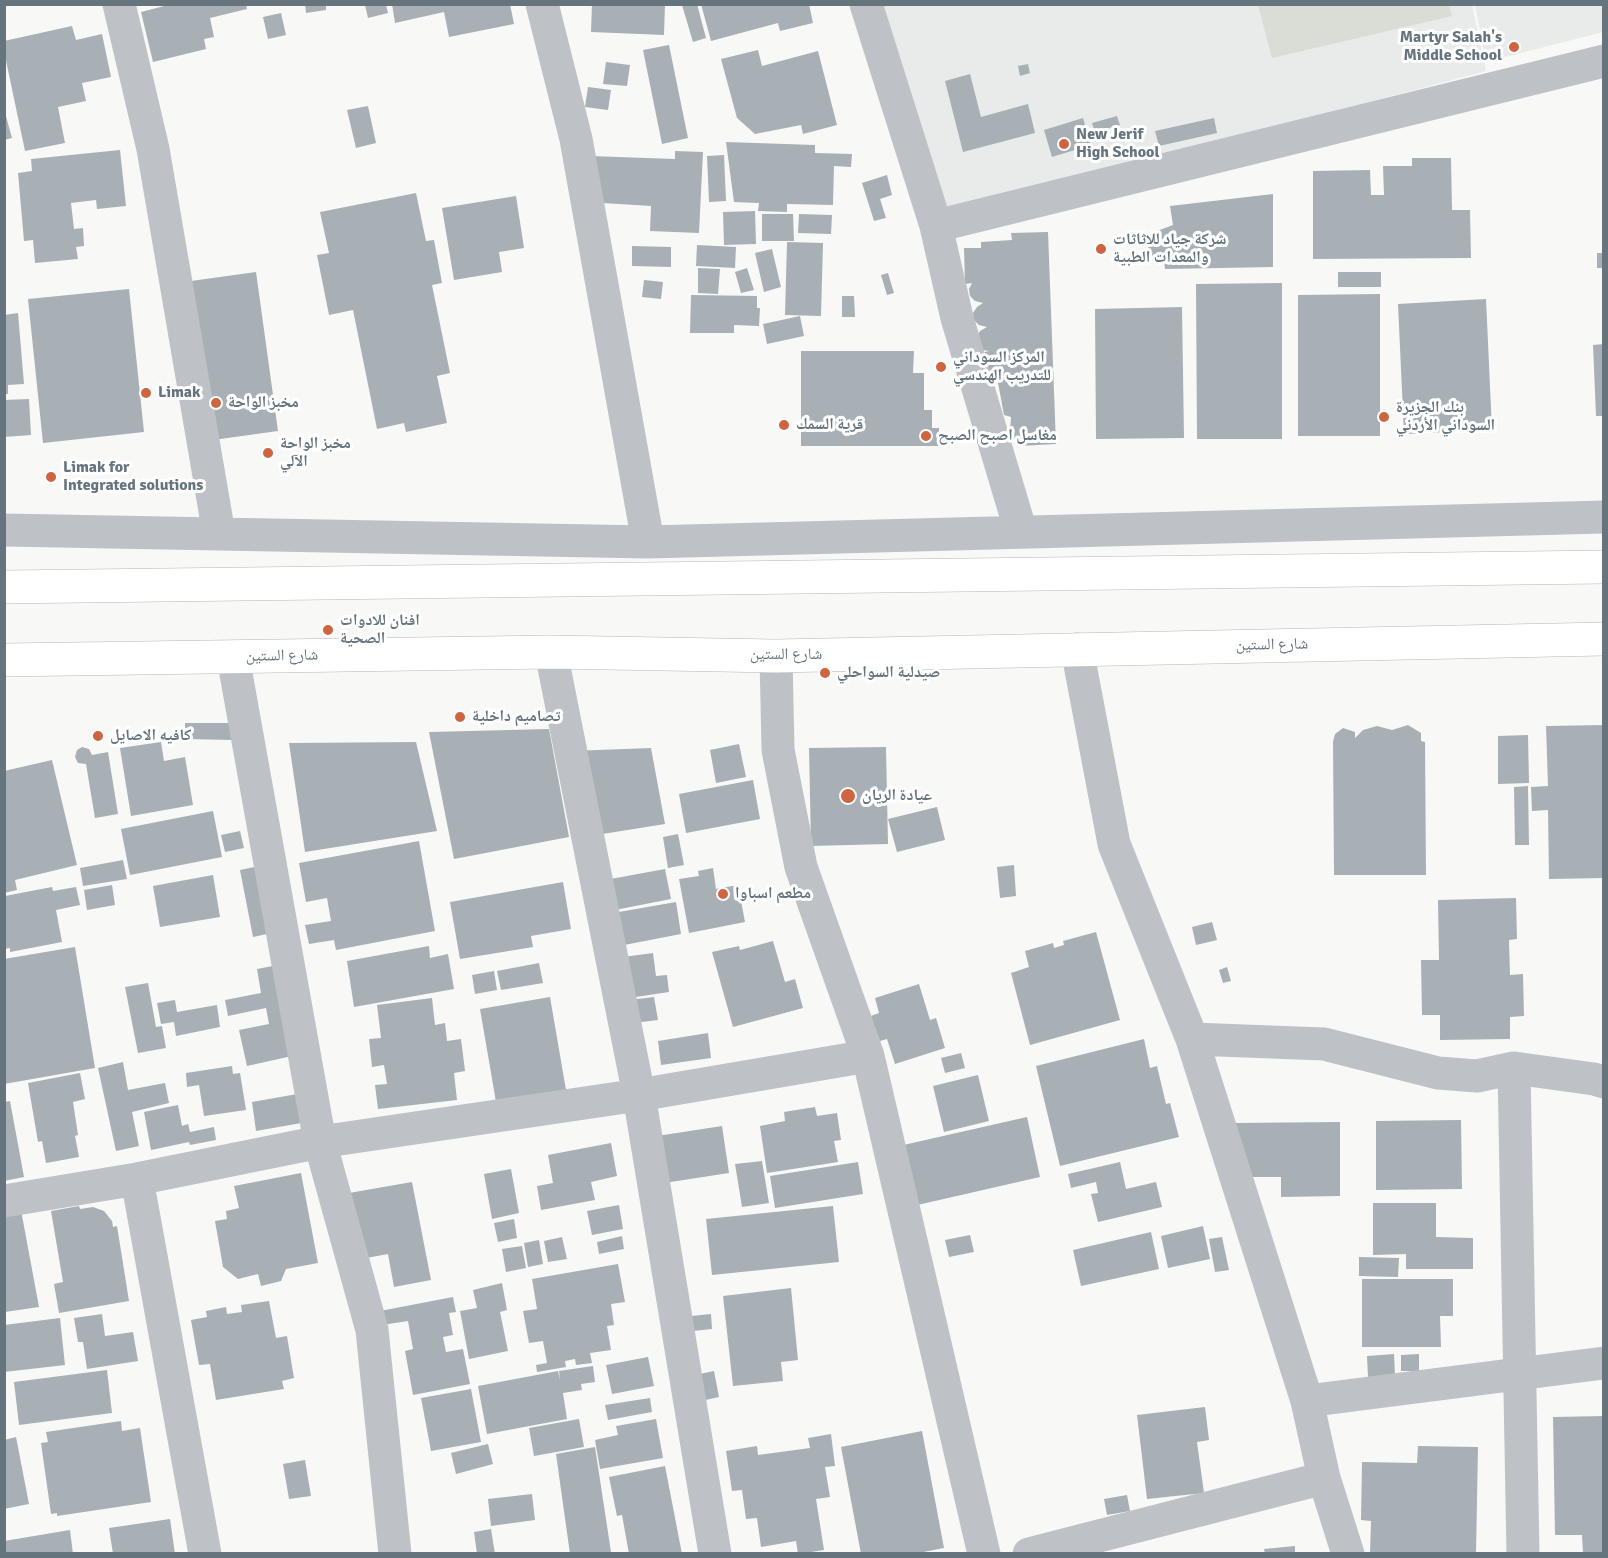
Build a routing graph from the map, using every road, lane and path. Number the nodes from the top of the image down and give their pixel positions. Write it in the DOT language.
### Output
graph roads {
  1 [pos="119,4"];
  2 [pos="542,4"];
  3 [pos="866,4"];
  4 [pos="1604,61"];
  5 [pos="936,226"];
  6 [pos="1604,517"];
  7 [pos="4,530"];
  8 [pos="1021,532"];
  9 [pos="219,534"];
  10 [pos="648,542"];
  11 [pos="1604,567"];
  12 [pos="4,587"];
  13 [pos="1604,639"];
  14 [pos="1077,649"];
  15 [pos="551,652"];
  16 [pos="776,656"];
  17 [pos="233,657"];
  18 [pos="4,660"];
  19 [pos="1192,1039"];
  20 [pos="868,1056"];
  21 [pos="1514,1068"];
  22 [pos="1604,1082"];
  23 [pos="639,1095"];
  24 [pos="321,1142"];
  25 [pos="137,1179"];
  26 [pos="4,1201"];
  27 [pos="1604,1363"];
  28 [pos="1520,1374"];
  29 [pos="1307,1401"];
  30 [pos="1324,1478"];
  31 [pos="205,1554"];
  32 [pos="395,1554"];
  33 [pos="715,1554"];
  34 [pos="984,1554"];
  35 [pos="1029,1554"];
  36 [pos="1348,1554"];
  37 [pos="1523,1554"];
  1 -- 9 [label="street"];
  2 -- 10 [label="street"];
  3 -- 5 [label="street"];
  4 -- 5 [label="street"];
  5 -- 8 [label="street"];
  6 -- 8 [label="street"];
  7 -- 9 [label="street"];
  8 -- 10 [label="street"];
  9 -- 10 [label="street"];
  11 -- 12 [label="main road"];
  13 -- 14 [label="main road, شارع الستين"];
  14 -- 16 [label="main road, شارع الستين"];
  14 -- 19 [label="street"];
  15 -- 16 [label="main road, شارع الستين"];
  15 -- 17 [label="main road, شارع الستين"];
  15 -- 23 [label="street"];
  16 -- 20 [label="street"];
  17 -- 18 [label="main road, شارع الستين"];
  17 -- 24 [label="street"];
  19 -- 21 [label="street"];
  19 -- 29 [label="street"];
  20 -- 23 [label="street"];
  20 -- 34 [label="street"];
  21 -- 22 [label="street"];
  21 -- 28 [label="street"];
  23 -- 24 [label="street"];
  23 -- 33 [label="street"];
  24 -- 25 [label="street"];
  24 -- 32 [label="street"];
  25 -- 26 [label="street"];
  25 -- 31 [label="street"];
  27 -- 28 [label="street"];
  28 -- 29 [label="street"];
  28 -- 37 [label="street"];
  29 -- 30 [label="street"];
  30 -- 35 [label="street"];
  30 -- 36 [label="street"];
}
